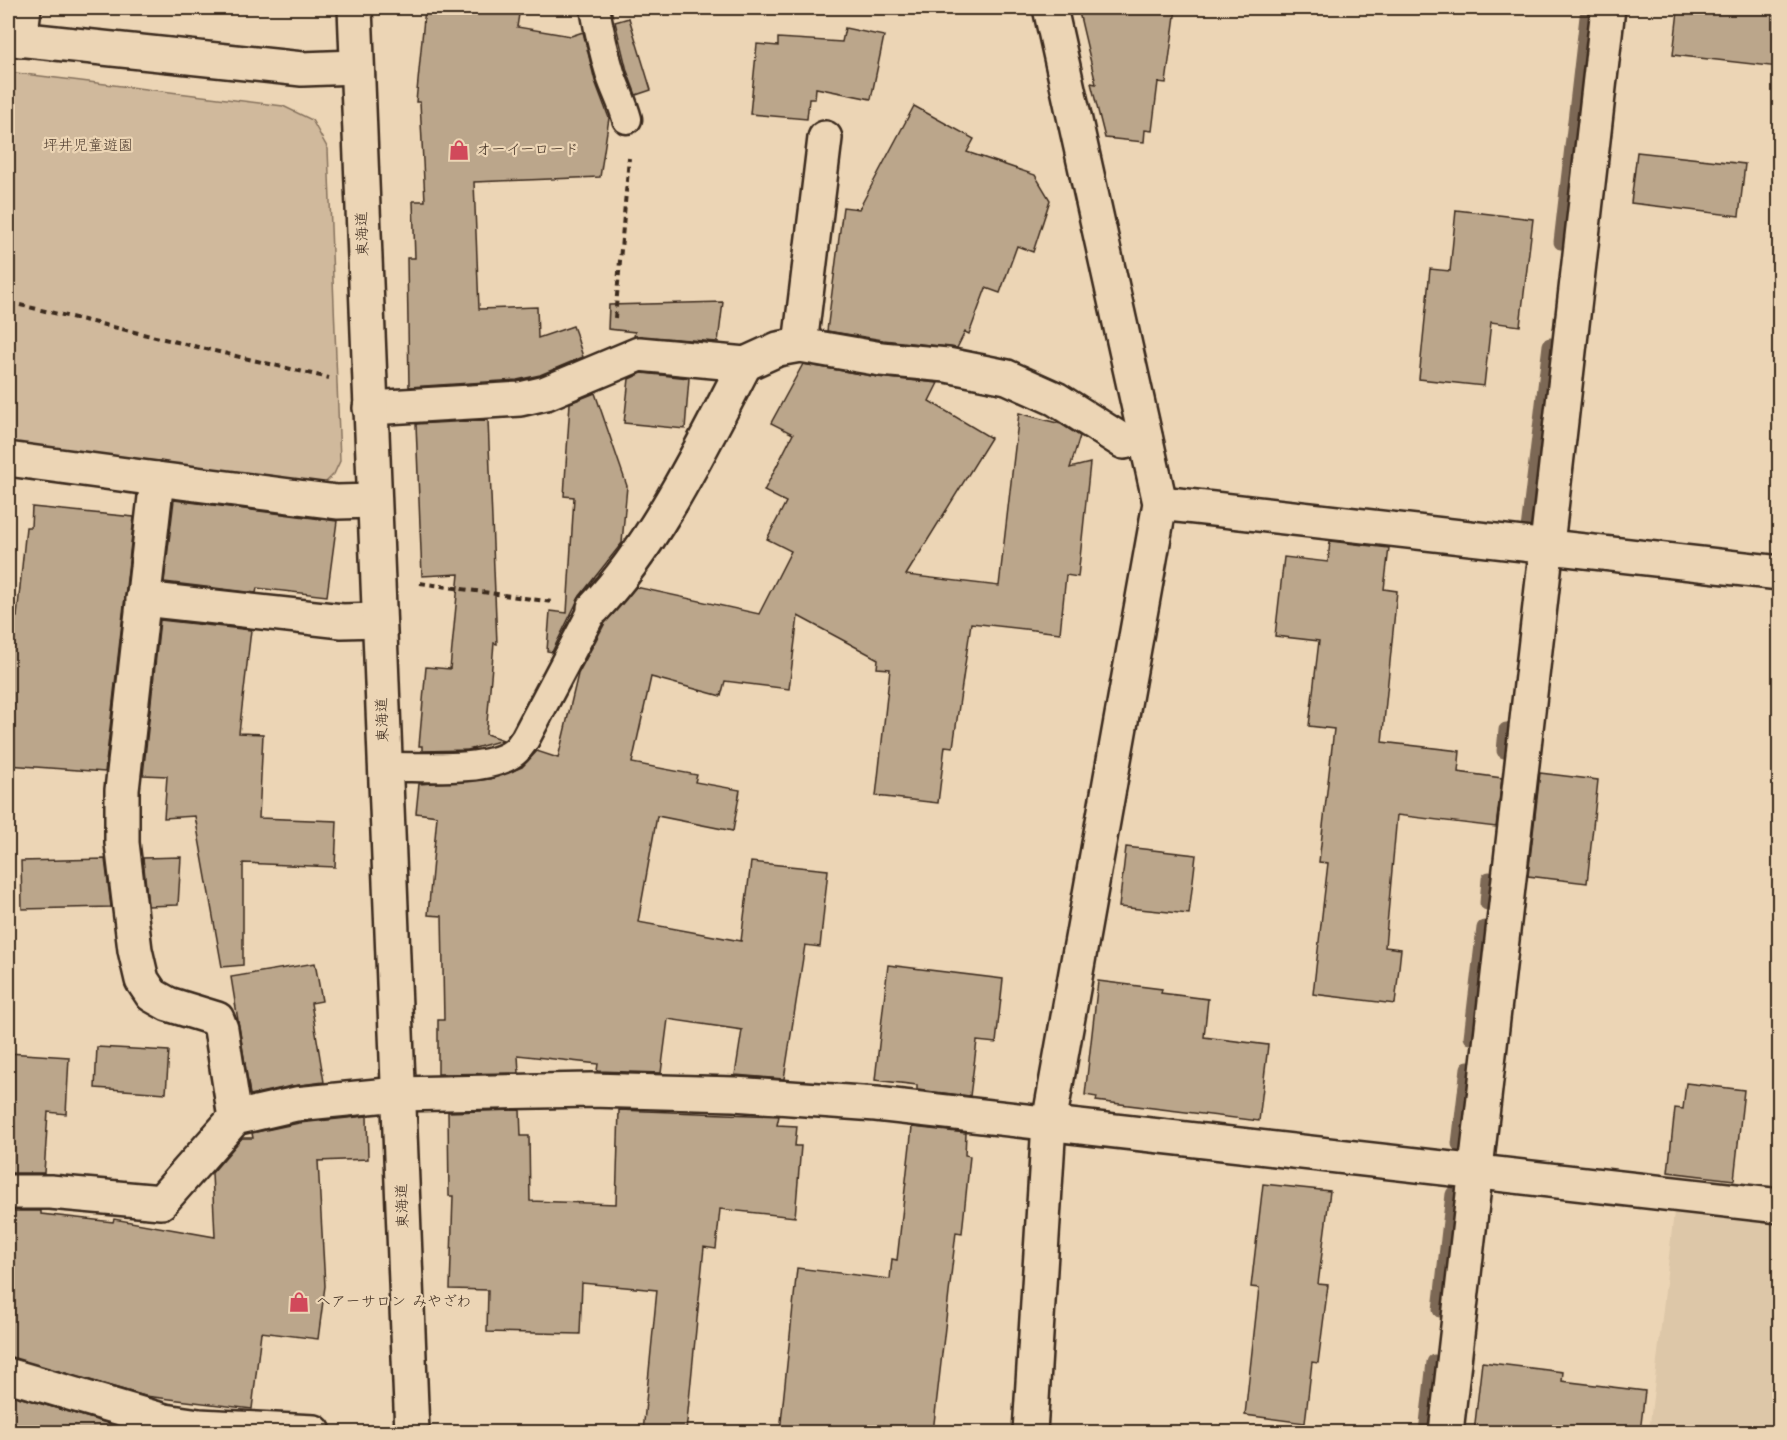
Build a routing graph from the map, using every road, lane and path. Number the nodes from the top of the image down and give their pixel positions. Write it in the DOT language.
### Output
graph roads {
  1 [pos="24,8"];
  2 [pos="355,8"];
  3 [pos="595,8"];
  4 [pos="1050,8"];
  5 [pos="1608,8"];
  6 [pos="14,39"];
  7 [pos="356,67"];
  8 [pos="627,119"];
  9 [pos="825,138"];
  10 [pos="20,305"];
  11 [pos="800,345"];
  12 [pos="619,362"];
  13 [pos="745,364"];
  14 [pos="332,379"];
  15 [pos="370,408"];
  16 [pos="1145,436"];
  17 [pos="15,460"];
  18 [pos="156,479"];
  19 [pos="374,501"];
  20 [pos="1160,503"];
  21 [pos="1547,546"];
  22 [pos="1779,573"];
  23 [pos="377,584"];
  24 [pos="143,599"];
  25 [pos="594,608"];
  26 [pos="379,620"];
  27 [pos="385,767"];
  28 [pos="398,1094"];
  29 [pos="236,1118"];
  30 [pos="1049,1123"];
  31 [pos="1476,1171"];
  32 [pos="8,1192"];
  33 [pos="1779,1206"];
  34 [pos="8,1376"];
  35 [pos="314,1432"];
  36 [pos="412,1432"];
  37 [pos="1030,1432"];
  38 [pos="1446,1432"];
  1 -- 6 [label="street"];
  2 -- 7 [label="street, 東海道"];
  3 -- 8 [label="lane"];
  4 -- 16 [label="street"];
  5 -- 21 [label="street"];
  6 -- 7 [label="street"];
  7 -- 15 [label="street, 東海道"];
  8 -- 12 [label="path"];
  9 -- 11 [label="street"];
  10 -- 14 [label="path"];
  11 -- 13 [label="street"];
  11 -- 16 [label="street"];
  12 -- 13 [label="street"];
  12 -- 15 [label="street"];
  13 -- 25 [label="street"];
  15 -- 19 [label="street, 東海道"];
  16 -- 20 [label="street"];
  17 -- 18 [label="street"];
  18 -- 19 [label="street"];
  18 -- 24 [label="street"];
  19 -- 23 [label="street, 東海道"];
  20 -- 21 [label="street"];
  20 -- 30 [label="street"];
  21 -- 22 [label="street"];
  21 -- 31 [label="street"];
  23 -- 25 [label="path"];
  23 -- 26 [label="street, 東海道"];
  24 -- 26 [label="street"];
  24 -- 29 [label="street"];
  25 -- 27 [label="lane"];
  26 -- 27 [label="street, 東海道"];
  27 -- 28 [label="street, 東海道"];
  28 -- 29 [label="street"];
  28 -- 30 [label="street"];
  28 -- 36 [label="street, 東海道"];
  29 -- 32 [label="street"];
  30 -- 31 [label="street"];
  30 -- 37 [label="street"];
  31 -- 33 [label="street"];
  31 -- 38 [label="street"];
  34 -- 35 [label="street"];
}
